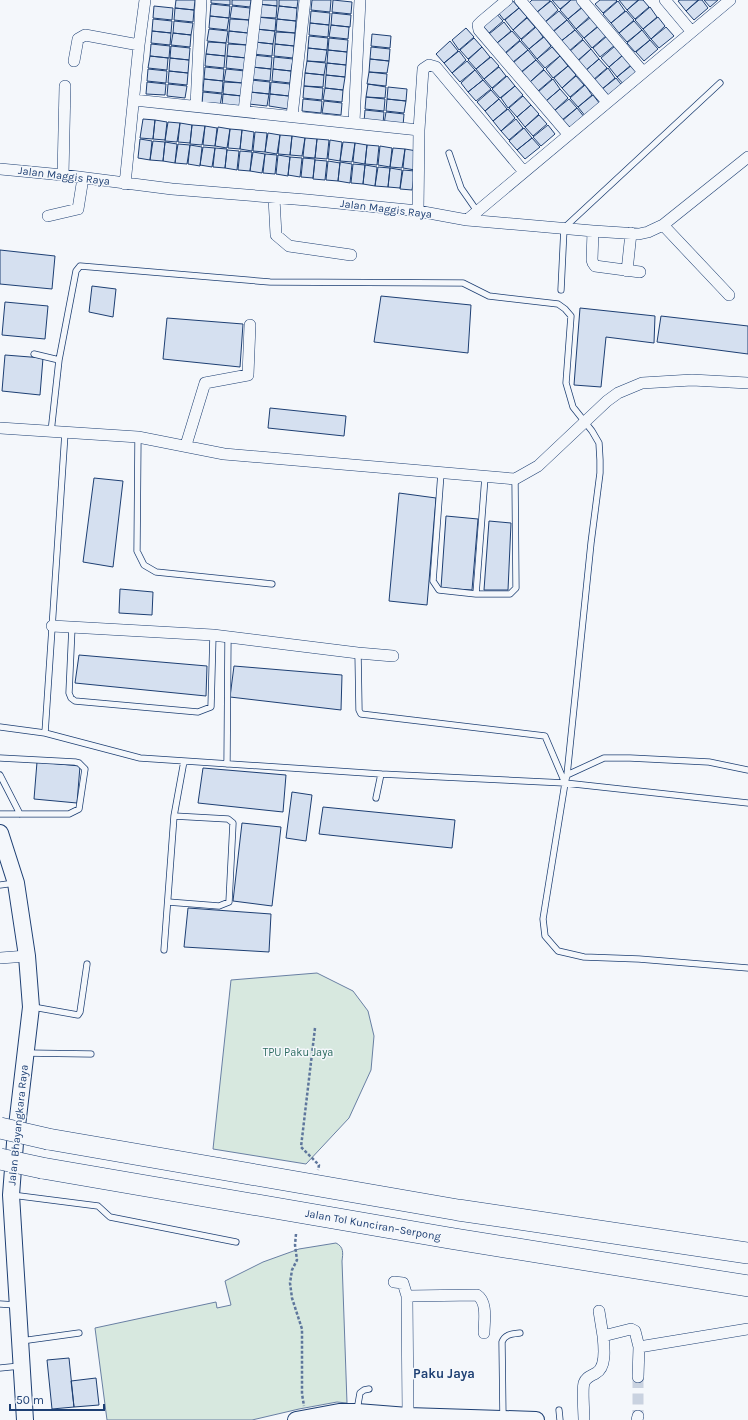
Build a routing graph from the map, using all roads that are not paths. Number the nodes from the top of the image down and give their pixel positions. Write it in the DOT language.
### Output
graph roads {
  1 [pos="145,0"];
  2 [pos="201,0"];
  3 [pos="257,0"];
  4 [pos="305,0"];
  5 [pos="360,0"];
  6 [pos="508,0"];
  7 [pos="520,0"];
  8 [pos="582,0"];
  9 [pos="665,0"];
  10 [pos="730,0"];
  11 [pos="691,31"];
  12 [pos="139,45"];
  13 [pos="74,61"];
  14 [pos="643,72"];
  15 [pos="720,83"];
  16 [pos="65,86"];
  17 [pos="134,100"];
  18 [pos="607,102"];
  19 [pos="196,106"];
  20 [pos="244,111"];
  21 [pos="292,116"];
  22 [pos="354,122"];
  23 [pos="419,130"];
  24 [pos="568,134"];
  25 [pos="449,153"];
  26 [pos="748,156"];
  27 [pos="0,161"];
  28 [pos="0,169"];
  29 [pos="524,172"];
  30 [pos="63,175"];
  31 [pos="83,178"];
  32 [pos="125,184"];
  33 [pos="274,198"];
  34 [pos="418,211"];
  35 [pos="477,211"];
  36 [pos="48,216"];
  37 [pos="467,220"];
  38 [pos="663,224"];
  39 [pos="564,228"];
  40 [pos="593,231"];
  41 [pos="631,233"];
  42 [pos="351,255"];
  43 [pos="627,271"];
  44 [pos="640,272"];
  45 [pos="561,290"];
  46 [pos="729,295"];
  47 [pos="250,325"];
  48 [pos="34,354"];
  49 [pos="59,360"];
  50 [pos="748,383"];
  51 [pos="584,423"];
  52 [pos="0,428"];
  53 [pos="50,432"];
  54 [pos="65,433"];
  55 [pos="138,437"];
  56 [pos="186,446"];
  57 [pos="441,473"];
  58 [pos="485,477"];
  59 [pos="516,479"];
  60 [pos="272,584"];
  61 [pos="476,594"];
  62 [pos="52,626"];
  63 [pos="72,627"];
  64 [pos="213,635"];
  65 [pos="228,636"];
  66 [pos="358,653"];
  67 [pos="394,656"];
  68 [pos="0,726"];
  69 [pos="45,733"];
  70 [pos="0,758"];
  71 [pos="184,761"];
  72 [pos="227,764"];
  73 [pos="748,770"];
  74 [pos="381,774"];
  75 [pos="0,775"];
  76 [pos="567,775"];
  77 [pos="564,782"];
  78 [pos="376,798"];
  79 [pos="748,802"];
  80 [pos="0,814"];
  81 [pos="20,814"];
  82 [pos="174,816"];
  83 [pos="0,833"];
  84 [pos="8,884"];
  85 [pos="168,902"];
  86 [pos="164,950"];
  87 [pos="27,956"];
  88 [pos="0,958"];
  89 [pos="87,964"];
  90 [pos="748,968"];
  91 [pos="31,1007"];
  92 [pos="26,1053"];
  93 [pos="91,1054"];
  94 [pos="0,1128"];
  95 [pos="0,1159"];
  96 [pos="11,1195"];
  97 [pos="236,1242"];
  98 [pos="748,1253"];
  99 [pos="394,1282"];
  100 [pos="748,1286"];
  101 [pos="407,1296"];
  102 [pos="0,1304"];
  103 [pos="18,1305"];
  104 [pos="599,1311"];
  105 [pos="748,1329"];
  106 [pos="79,1333"];
  107 [pos="484,1333"];
  108 [pos="520,1333"];
  109 [pos="603,1336"];
  110 [pos="20,1341"];
  111 [pos="639,1347"];
  112 [pos="22,1366"];
  113 [pos="0,1368"];
  114 [pos="638,1378"];
  115 [pos="369,1389"];
  116 [pos="559,1410"];
  117 [pos="357,1412"];
  118 [pos="339,1416"];
  119 [pos="400,1417"];
  120 [pos="301,1419"];
  121 [pos="500,1419"];
  122 [pos="25,1420"];
  123 [pos="536,1420"];
  124 [pos="560,1420"];
  125 [pos="584,1420"];
  1 -- 12 [label="street"];
  2 -- 19 [label="street"];
  3 -- 20 [label="street"];
  4 -- 21 [label="street"];
  5 -- 22 [label="street"];
  6 -- 24 [label="street"];
  7 -- 18 [label="street"];
  8 -- 14 [label="street"];
  9 -- 11 [label="street"];
  10 -- 11 [label="street"];
  11 -- 14 [label="street"];
  12 -- 13 [label="street"];
  12 -- 17 [label="street"];
  14 -- 18 [label="street"];
  15 -- 39 [label="lane"];
  16 -- 30 [label="street"];
  17 -- 19 [label="street"];
  17 -- 32 [label="street"];
  18 -- 24 [label="street"];
  19 -- 20 [label="street"];
  20 -- 21 [label="street"];
  21 -- 22 [label="street"];
  22 -- 23 [label="street"];
  23 -- 29 [label="street"];
  23 -- 34 [label="street"];
  24 -- 29 [label="street"];
  25 -- 35 [label="lane"];
  26 -- 38 [label="street, Jalan Maggis Raya"];
  27 -- 28 [label="lane"];
  28 -- 30 [label="street, Jalan Maggis Raya"];
  29 -- 35 [label="street"];
  30 -- 31 [label="street, Jalan Maggis Raya"];
  31 -- 32 [label="street, Jalan Maggis Raya"];
  31 -- 36 [label="street"];
  32 -- 33 [label="street, Jalan Maggis Raya"];
  33 -- 34 [label="street, Jalan Maggis Raya"];
  33 -- 42 [label="street"];
  34 -- 37 [label="street, Jalan Maggis Raya"];
  35 -- 37 [label="street"];
  37 -- 39 [label="street, Jalan Maggis Raya"];
  38 -- 41 [label="street, Jalan Maggis Raya"];
  38 -- 46 [label="street"];
  39 -- 40 [label="street, Jalan Maggis Raya"];
  39 -- 45 [label="lane"];
  40 -- 41 [label="street, Jalan Maggis Raya"];
  40 -- 43 [label="street"];
  41 -- 43 [label="street"];
  43 -- 44 [label="street"];
  47 -- 56 [label="street"];
  48 -- 49 [label="lane"];
  49 -- 51 [label="lane"];
  49 -- 53 [label="lane"];
  50 -- 51 [label="street"];
  51 -- 59 [label="street"];
  51 -- 76 [label="lane"];
  52 -- 53 [label="street"];
  53 -- 54 [label="street"];
  54 -- 55 [label="street"];
  54 -- 62 [label="lane"];
  55 -- 56 [label="street"];
  55 -- 60 [label="lane"];
  56 -- 57 [label="street"];
  57 -- 58 [label="street"];
  57 -- 61 [label="lane"];
  58 -- 59 [label="street"];
  58 -- 61 [label="lane"];
  59 -- 61 [label="lane"];
  62 -- 63 [label="street"];
  62 -- 69 [label="lane"];
  63 -- 64 [label="street"];
  63 -- 64 [label="lane"];
  64 -- 65 [label="street"];
  65 -- 66 [label="street"];
  65 -- 72 [label="lane"];
  66 -- 67 [label="street"];
  66 -- 77 [label="lane"];
  68 -- 69 [label="lane"];
  69 -- 71 [label="lane"];
  70 -- 81 [label="lane"];
  71 -- 72 [label="lane"];
  71 -- 82 [label="lane"];
  72 -- 74 [label="lane"];
  73 -- 76 [label="lane"];
  74 -- 77 [label="lane"];
  74 -- 78 [label="lane"];
  75 -- 81 [label="lane"];
  76 -- 77 [label="lane"];
  77 -- 79 [label="lane"];
  77 -- 90 [label="lane"];
  80 -- 81 [label="lane"];
  82 -- 85 [label="lane"];
  82 -- 85 [label="lane"];
  83 -- 84 [label="street, Jalan Bhayangkara Raya"];
  84 -- 87 [label="street, Jalan Bhayangkara Raya"];
  85 -- 86 [label="lane"];
  87 -- 88 [label="street"];
  87 -- 91 [label="street, Jalan Bhayangkara Raya"];
  89 -- 91 [label="lane"];
  91 -- 92 [label="street, Jalan Bhayangkara Raya"];
  92 -- 93 [label="lane"];
  92 -- 96 [label="street, Jalan Bhayangkara Raya"];
  94 -- 98 [label="highway, bridge"];
  95 -- 100 [label="highway, Jalan Tol Kunciran–Serpong, bridge"];
  96 -- 97 [label="lane"];
  96 -- 103 [label="street, Jalan Bhayangkara Raya"];
  99 -- 101 [label="street"];
  101 -- 107 [label="street"];
  101 -- 119 [label="street"];
  102 -- 103 [label="lane"];
  103 -- 110 [label="street, Jalan Bhayangkara Raya"];
  104 -- 109 [label="street"];
  105 -- 111 [label="street"];
  106 -- 110 [label="lane"];
  108 -- 121 [label="lane"];
  109 -- 111 [label="street"];
  109 -- 125 [label="street"];
  110 -- 112 [label="street, Jalan Bhayangkara Raya"];
  111 -- 114 [label="street"];
  112 -- 113 [label="lane"];
  112 -- 122 [label="street, Jalan Bhayangkara Raya"];
  115 -- 117 [label="lane"];
  116 -- 124 [label="lane"];
  117 -- 118 [label="street"];
  117 -- 119 [label="street"];
  118 -- 120 [label="street"];
  119 -- 121 [label="street"];
  121 -- 123 [label="street"];
}
